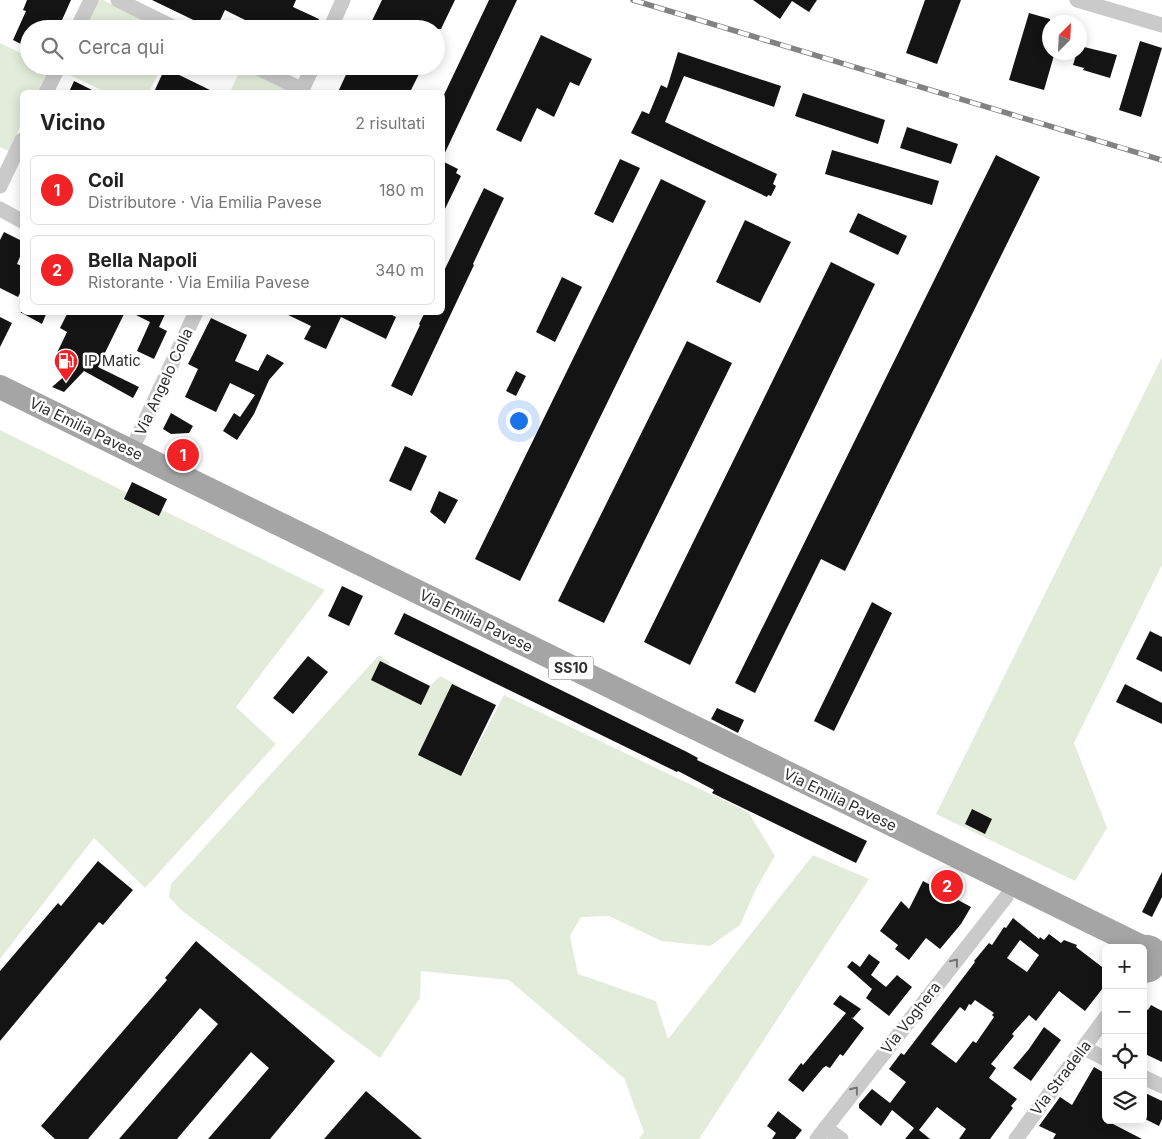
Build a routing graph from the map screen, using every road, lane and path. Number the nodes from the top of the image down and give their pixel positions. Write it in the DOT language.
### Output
graph roads {
  1 [pos="91,0"];
  2 [pos="118,0"];
  3 [pos="343,0"];
  4 [pos="1077,0"];
  5 [pos="81,20"];
  6 [pos="159,20"];
  7 [pos="334,20"];
  8 [pos="1162,25"];
  9 [pos="54,75"];
  10 [pos="271,75"];
  11 [pos="309,75"];
  12 [pos="47,90"];
  13 [pos="300,90"];
  14 [pos="302,90"];
  15 [pos="20,144"];
  16 [pos="0,186"];
  17 [pos="0,209"];
  18 [pos="20,220"];
  19 [pos="195,315"];
  20 [pos="0,387"];
  21 [pos="0,404"];
  22 [pos="131,451"];
  23 [pos="1006,897"];
  24 [pos="1102,945"];
  25 [pos="1151,961"];
  26 [pos="1102,1023"];
  27 [pos="1084,1048"];
  28 [pos="1102,1057"];
  29 [pos="1147,1079"];
  30 [pos="1162,1086"];
  31 [pos="821,1134"];
  32 [pos="841,1139"];
  33 [pos="1016,1139"];
  1 -- 5 [label="street"];
  2 -- 6 [label="street"];
  3 -- 7 [label="street"];
  4 -- 8 [label="street"];
  9 -- 12 [label="street"];
  10 -- 13 [label="street"];
  11 -- 14 [label="street"];
  15 -- 16 [label="street"];
  17 -- 18 [label="street"];
  19 -- 22 [label="street, Via Angelo Colla"];
  20 -- 22 [label="main road, Via Emilia Pavese / SS10"];
  21 -- 23 [label="main road, Via Emilia Pavese / SS10"];
  22 -- 25 [label="main road, Via Emilia Pavese / SS10"];
  23 -- 24 [label="main road, Via Emilia Pavese / SS10"];
  31 -- 23 [label="street, Via Voghera, one-way"];
  26 -- 27 [label="street, Via Stradella"];
  27 -- 28 [label="street"];
  27 -- 33 [label="street, Via Stradella"];
  29 -- 30 [label="street"];
  31 -- 32 [label="street"];
}
